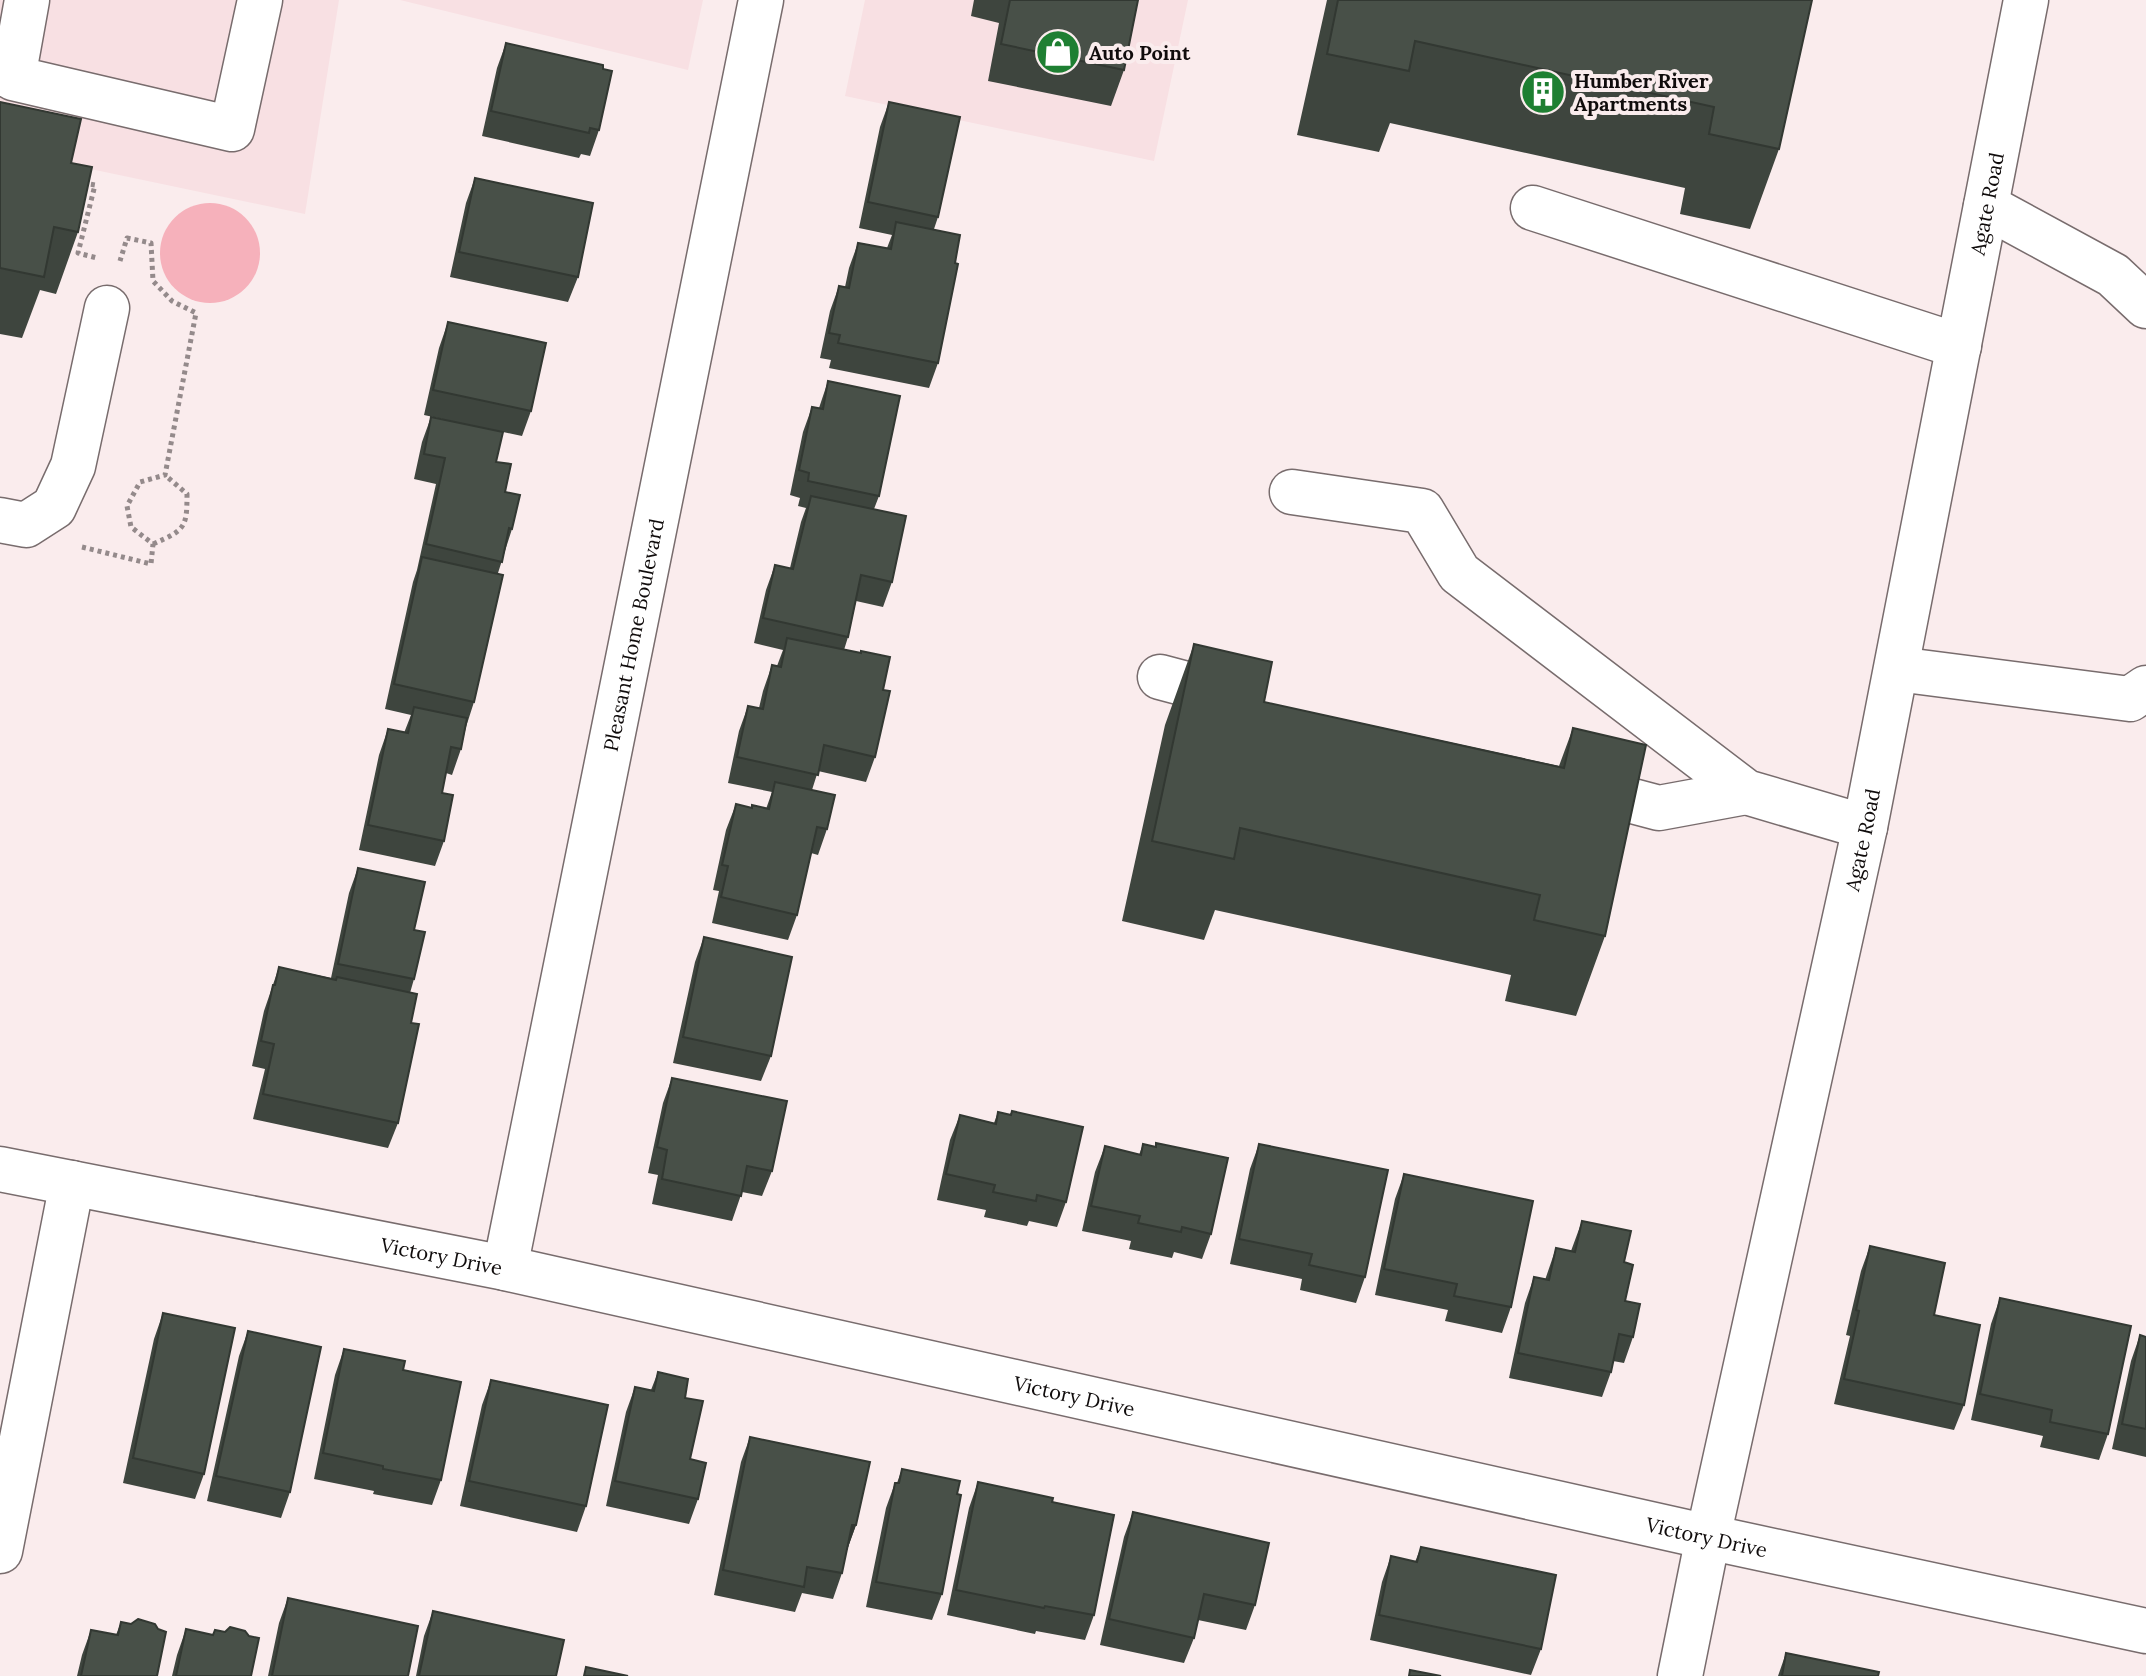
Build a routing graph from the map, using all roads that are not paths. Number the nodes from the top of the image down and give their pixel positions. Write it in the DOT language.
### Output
graph roads {
  1 [pos="27,0"];
  2 [pos="260,0"];
  3 [pos="761,0"];
  4 [pos="2026,0"];
  5 [pos="1986,206"];
  6 [pos="1533,208"];
  7 [pos="2146,306"];
  8 [pos="107,308"];
  9 [pos="1959,346"];
  10 [pos="1292,492"];
  11 [pos="0,520"];
  12 [pos="1897,669"];
  13 [pos="1160,677"];
  14 [pos="2146,688"];
  15 [pos="1281,709"];
  16 [pos="1538,776"];
  17 [pos="1746,792"];
  18 [pos="1865,827"];
  19 [pos="0,1169"];
  20 [pos="72,1183"];
  21 [pos="505,1268"];
  22 [pos="1708,1537"];
  23 [pos="0,1551"];
  24 [pos="2146,1631"];
  25 [pos="1680,1676"];
  1 -- 2 [label="street"];
  3 -- 21 [label="street, Pleasant Home Boulevard"];
  4 -- 5 [label="street, Agate Road"];
  5 -- 7 [label="street"];
  5 -- 9 [label="street, Agate Road"];
  6 -- 9 [label="street"];
  8 -- 11 [label="street"];
  9 -- 12 [label="street, Agate Road"];
  10 -- 17 [label="street"];
  12 -- 14 [label="street"];
  12 -- 18 [label="street, Agate Road"];
  13 -- 15 [label="street"];
  16 -- 17 [label="street"];
  17 -- 18 [label="street"];
  18 -- 22 [label="street, Agate Road"];
  19 -- 20 [label="street, Victory Drive"];
  20 -- 21 [label="street, Victory Drive"];
  20 -- 23 [label="street"];
  21 -- 22 [label="street, Victory Drive"];
  22 -- 24 [label="street, Victory Drive"];
  22 -- 25 [label="street, Agate Road"];
}
